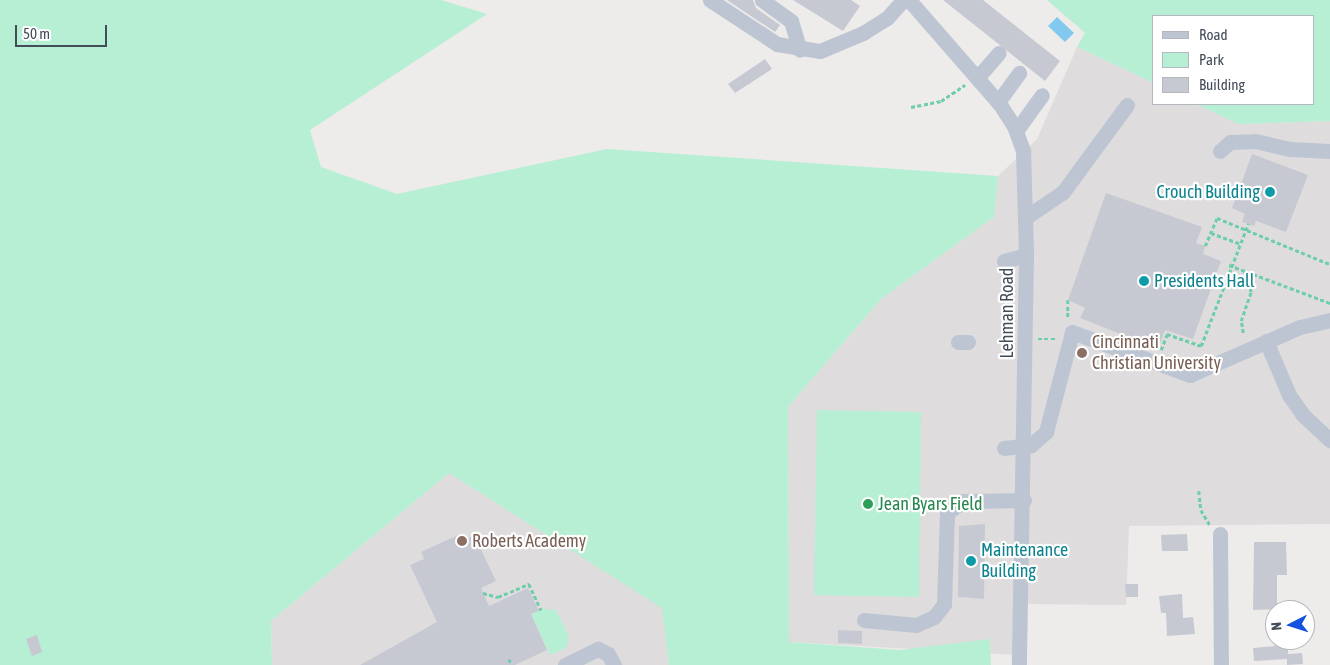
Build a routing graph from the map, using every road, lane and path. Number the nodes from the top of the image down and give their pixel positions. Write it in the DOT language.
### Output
graph roads {
  1 [pos="710,0"];
  2 [pos="762,0"];
  3 [pos="903,0"];
  4 [pos="910,0"];
  5 [pos="800,50"];
  6 [pos="999,53"];
  7 [pos="1019,73"];
  8 [pos="976,76"];
  9 [pos="1042,95"];
  10 [pos="998,102"];
  11 [pos="1127,105"];
  12 [pos="911,107"];
  13 [pos="1016,131"];
  14 [pos="1220,151"];
  15 [pos="1330,151"];
  16 [pos="1025,218"];
  17 [pos="1248,224"];
  18 [pos="1244,230"];
  19 [pos="1211,233"];
  20 [pos="1238,243"];
  21 [pos="1205,246"];
  22 [pos="1026,255"];
  23 [pos="1004,261"];
  24 [pos="1330,264"];
  25 [pos="1229,265"];
  26 [pos="1243,270"];
  27 [pos="1330,304"];
  28 [pos="1330,320"];
  29 [pos="1243,333"];
  30 [pos="1060,338"];
  31 [pos="1034,339"];
  32 [pos="1266,342"];
  33 [pos="1156,363"];
  34 [pos="1330,440"];
  35 [pos="1024,447"];
  36 [pos="1004,448"];
  37 [pos="1199,491"];
  38 [pos="1024,500"];
  39 [pos="1216,531"];
  40 [pos="483,593"];
  41 [pos="541,610"];
  42 [pos="864,620"];
  43 [pos="509,659"];
  44 [pos="512,665"];
  45 [pos="565,665"];
  46 [pos="614,665"];
  47 [pos="1019,665"];
  48 [pos="1221,665"];
  1 -- 5 [label="street"];
  2 -- 5 [label="street"];
  3 -- 5 [label="street"];
  4 -- 8 [label="street, Lehman Road"];
  6 -- 8 [label="street"];
  7 -- 10 [label="street"];
  8 -- 10 [label="street, Lehman Road"];
  8 -- 12 [label="path"];
  9 -- 13 [label="street"];
  10 -- 13 [label="street, Lehman Road"];
  11 -- 16 [label="street"];
  13 -- 16 [label="street, Lehman Road"];
  14 -- 15 [label="street"];
  16 -- 22 [label="street, Lehman Road"];
  17 -- 18 [label="path"];
  18 -- 19 [label="path"];
  18 -- 20 [label="path"];
  18 -- 24 [label="path"];
  19 -- 20 [label="path"];
  19 -- 21 [label="path"];
  20 -- 25 [label="path"];
  22 -- 23 [label="street"];
  22 -- 35 [label="street, Lehman Road"];
  25 -- 26 [label="path"];
  25 -- 33 [label="path"];
  26 -- 27 [label="path"];
  26 -- 29 [label="path"];
  28 -- 32 [label="street"];
  30 -- 31 [label="path"];
  32 -- 33 [label="street"];
  32 -- 34 [label="street"];
  33 -- 35 [label="street"];
  35 -- 36 [label="street"];
  35 -- 38 [label="street, Lehman Road"];
  37 -- 39 [label="path"];
  38 -- 42 [label="street"];
  38 -- 47 [label="street, Lehman Road"];
  39 -- 48 [label="street"];
  40 -- 41 [label="path"];
  43 -- 44 [label="path"];
  45 -- 46 [label="street"];
}
